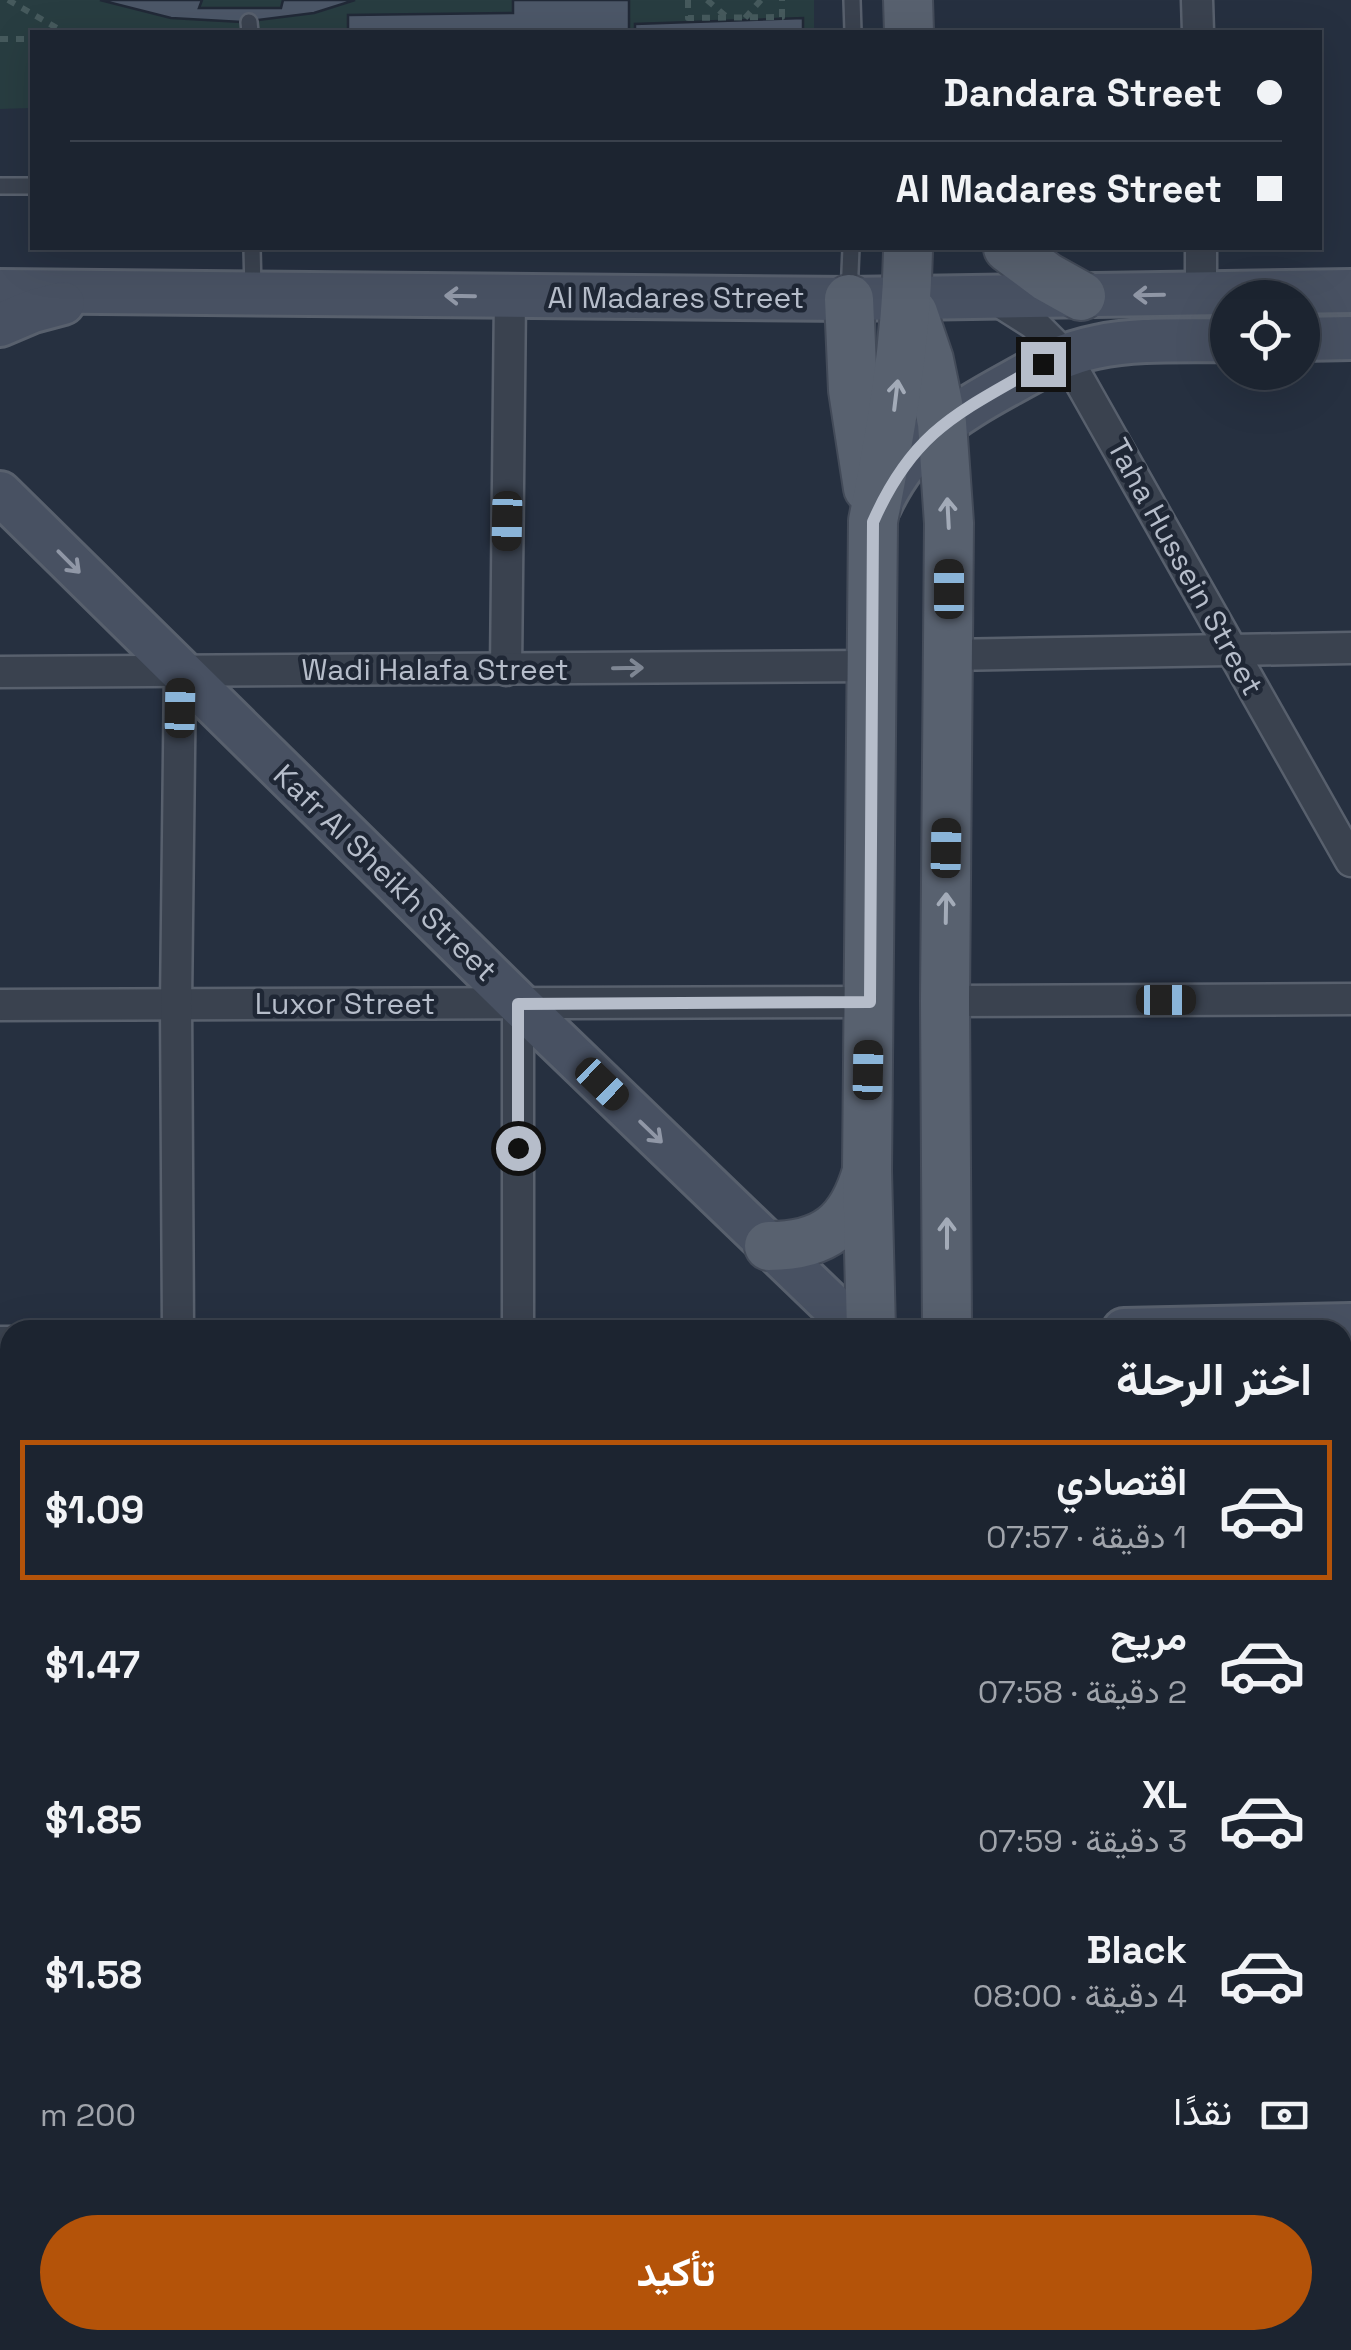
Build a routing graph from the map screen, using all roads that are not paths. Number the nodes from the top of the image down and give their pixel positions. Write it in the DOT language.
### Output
graph roads {
  1 [pos="852,0"];
  2 [pos="908,0"];
  3 [pos="1198,0"];
  4 [pos="853,30"];
  5 [pos="908,30"];
  6 [pos="1198,30"];
  7 [pos="0,186"];
  8 [pos="30,186"];
  9 [pos="252,250"];
  10 [pos="851,250"];
  11 [pos="908,250"];
  12 [pos="1011,250"];
  13 [pos="1201,250"];
  14 [pos="0,291"];
  15 [pos="1351,291"];
  16 [pos="107,292"];
  17 [pos="253,294"];
  18 [pos="1202,294"];
  19 [pos="908,296"];
  20 [pos="1081,296"];
  21 [pos="510,297"];
  22 [pos="992,298"];
  23 [pos="848,299"];
  24 [pos="0,325"];
  25 [pos="1351,338"];
  26 [pos="1320,339"];
  27 [pos="1210,340"];
  28 [pos="1065,355"];
  29 [pos="942,424"];
  30 [pos="0,493"];
  31 [pos="873,522"];
  32 [pos="1351,648"];
  33 [pos="1232,650"];
  34 [pos="948,655"];
  35 [pos="870,666"];
  36 [pos="506,670"];
  37 [pos="0,672"];
  38 [pos="180,672"];
  39 [pos="1351,861"];
  40 [pos="1351,999"];
  41 [pos="945,1001"];
  42 [pos="870,1002"];
  43 [pos="176,1004"];
  44 [pos="518,1004"];
  45 [pos="0,1005"];
  46 [pos="866,1171"];
  47 [pos="770,1246"];
  48 [pos="178,1320"];
  49 [pos="518,1320"];
  50 [pos="849,1320"];
  51 [pos="871,1320"];
  52 [pos="947,1320"];
  1 -- 4 [label="lane"];
  2 -- 5 [label="main road"];
  3 -- 6 [label="street"];
  7 -- 8 [label="lane"];
  9 -- 17 [label="lane"];
  10 -- 23 [label="lane"];
  11 -- 19 [label="main road"];
  12 -- 20 [label="main road"];
  13 -- 18 [label="street"];
  14 -- 16 [label="main road, Al Madares Street"];
  15 -- 18 [label="main road, Al Madares Street"];
  16 -- 17 [label="main road, Al Madares Street"];
  16 -- 24 [label="main road"];
  21 -- 17 [label="main road, Al Madares Street, one-way"];
  18 -- 20 [label="main road, Al Madares Street, one-way"];
  19 -- 22 [label="main road, Al Madares Street"];
  19 -- 23 [label="main road, Al Madares Street"];
  19 -- 29 [label="main road"];
  31 -- 19 [label="main road, one-way"];
  20 -- 22 [label="main road, Al Madares Street"];
  21 -- 23 [label="main road, Al Madares Street"];
  21 -- 36 [label="street"];
  22 -- 28 [label="street, Taha Hussein Street"];
  23 -- 31 [label="main road"];
  25 -- 26 [label="main road"];
  27 -- 28 [label="main road"];
  28 -- 29 [label="main road"];
  28 -- 33 [label="street, Taha Hussein Street"];
  29 -- 31 [label="main road"];
  34 -- 29 [label="main road, one-way"];
  30 -- 38 [label="main road, Kafr Al Sheikh Street, one-way"];
  31 -- 35 [label="main road"];
  32 -- 33 [label="street"];
  33 -- 34 [label="street"];
  33 -- 39 [label="street, Taha Hussein Street"];
  41 -- 34 [label="main road, one-way"];
  36 -- 35 [label="street, Wadi Halafa Street, one-way"];
  35 -- 42 [label="main road"];
  36 -- 38 [label="street, Wadi Halafa Street"];
  37 -- 38 [label="street, Wadi Halafa Street"];
  38 -- 43 [label="street"];
  38 -- 44 [label="main road, Kafr Al Sheikh Street"];
  40 -- 41 [label="street"];
  52 -- 41 [label="main road, one-way"];
  42 -- 44 [label="street, Luxor Street"];
  42 -- 46 [label="main road"];
  43 -- 44 [label="street, Luxor Street"];
  43 -- 45 [label="street, Luxor Street"];
  43 -- 48 [label="street"];
  44 -- 47 [label="main road, Kafr Al Sheikh Street, one-way"];
  44 -- 49 [label="street"];
  46 -- 47 [label="main road"];
  46 -- 51 [label="main road"];
  47 -- 50 [label="main road, Kafr Al Sheikh Street"];
}
